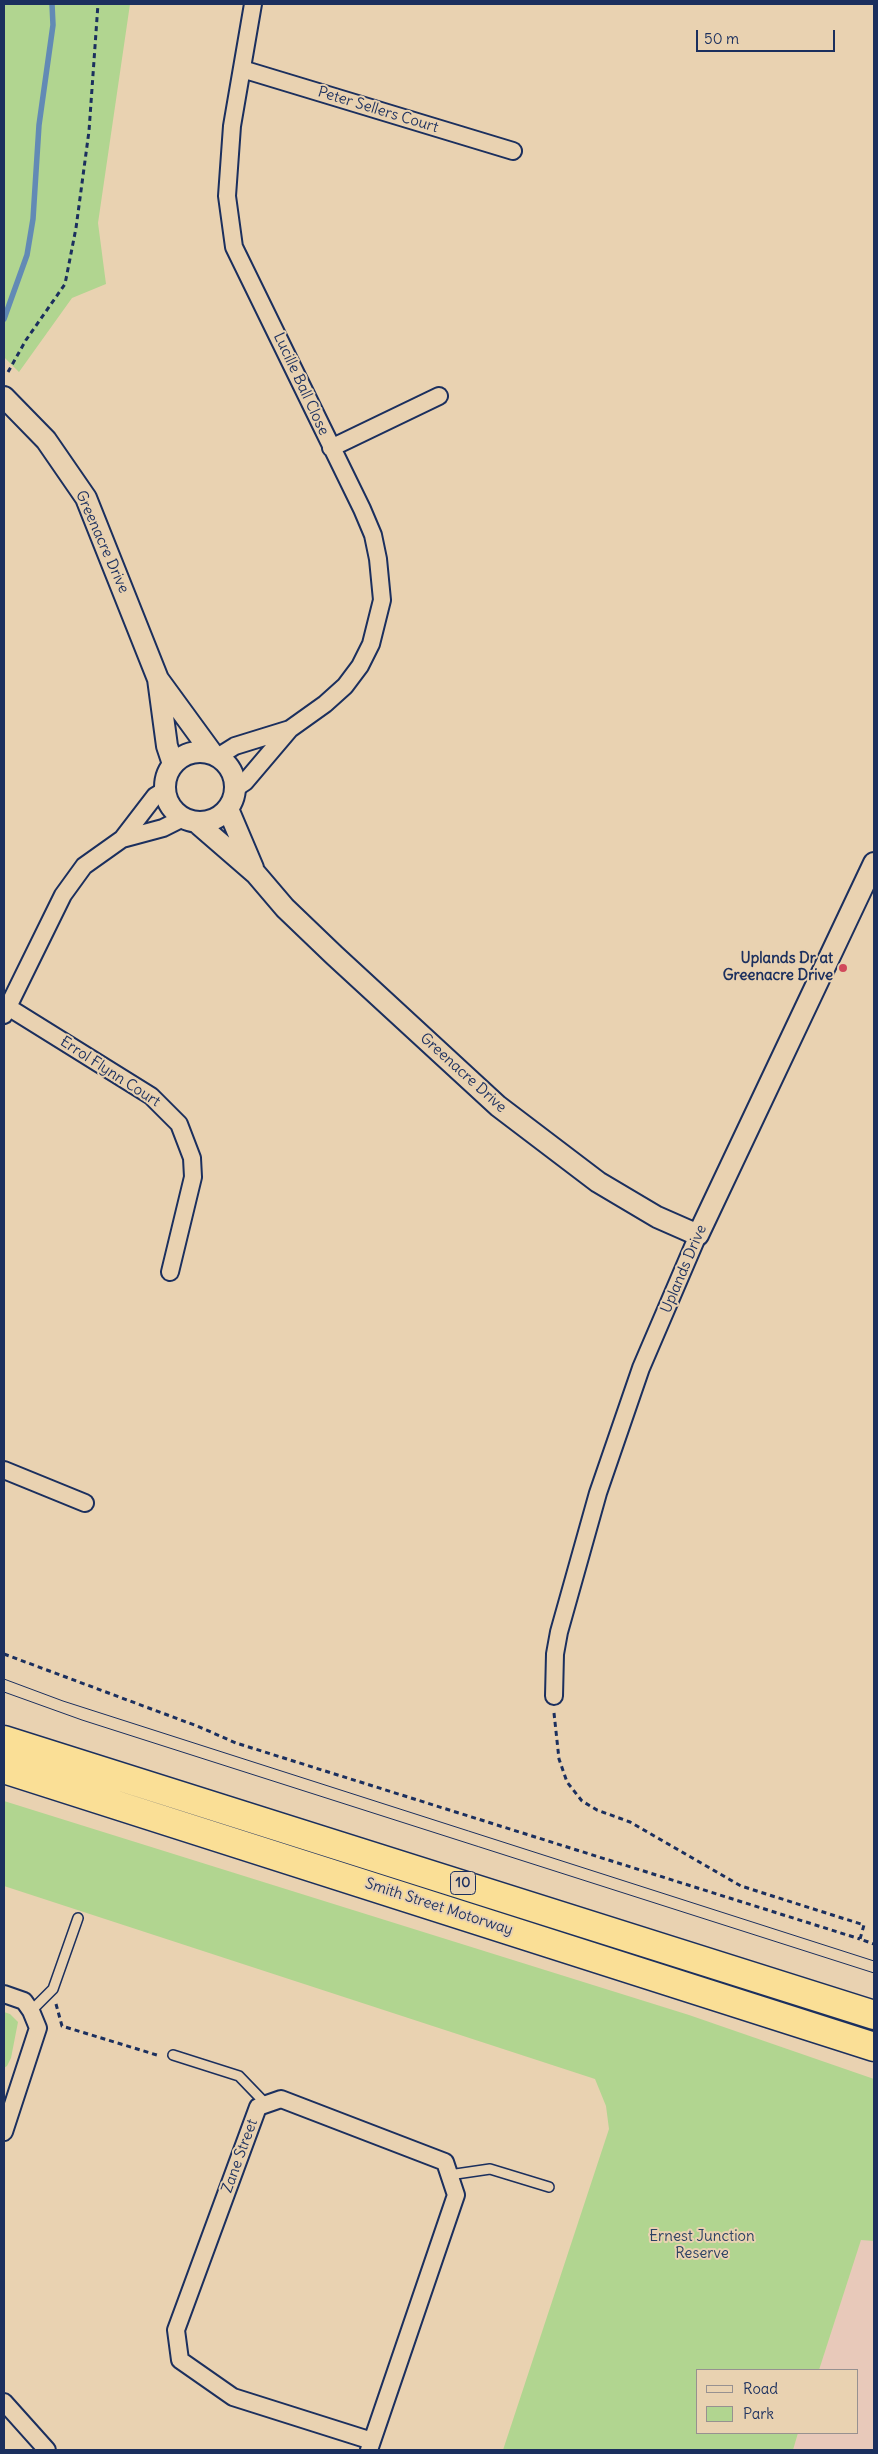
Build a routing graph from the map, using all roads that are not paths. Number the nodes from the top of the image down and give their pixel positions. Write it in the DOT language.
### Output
graph roads {
  1 [pos="253,4"];
  2 [pos="242,68"];
  3 [pos="513,152"];
  4 [pos="439,396"];
  5 [pos="4,397"];
  6 [pos="331,448"];
  7 [pos="158,679"];
  8 [pos="290,729"];
  9 [pos="215,755"];
  10 [pos="173,764"];
  11 [pos="236,788"];
  12 [pos="165,790"];
  13 [pos="228,809"];
  14 [pos="190,820"];
  15 [pos="122,840"];
  16 [pos="874,863"];
  17 [pos="256,874"];
  18 [pos="6,1011"];
  19 [pos="698,1235"];
  20 [pos="170,1272"];
  21 [pos="4,1470"];
  22 [pos="85,1503"];
  23 [pos="554,1696"];
  24 [pos="4,1721"];
  25 [pos="4,1740"];
  26 [pos="51,1755"];
  27 [pos="4,1769"];
  28 [pos="78,1918"];
  29 [pos="4,1994"];
  30 [pos="31,2012"];
  31 [pos="874,2015"];
  32 [pos="874,2047"];
  33 [pos="173,2055"];
  34 [pos="9,2099"];
  35 [pos="266,2104"];
  36 [pos="4,2132"];
  37 [pos="449,2175"];
  38 [pos="549,2187"];
  39 [pos="4,2402"];
  40 [pos="370,2446"];
  41 [pos="47,2450"];
  1 -- 2 [label="street, Lucille Ball Close"];
  2 -- 3 [label="street, Peter Sellers Court"];
  2 -- 6 [label="street, Lucille Ball Close"];
  4 -- 6 [label="street"];
  5 -- 7 [label="street, Greenacre Drive"];
  6 -- 8 [label="street, Lucille Ball Close"];
  7 -- 9 [label="street, Greenacre Drive"];
  7 -- 10 [label="street, Greenacre Drive"];
  8 -- 9 [label="street, Lucille Ball Close"];
  8 -- 11 [label="street, Lucille Ball Close"];
  9 -- 10 [label="street"];
  9 -- 11 [label="street"];
  10 -- 12 [label="street"];
  11 -- 13 [label="street"];
  12 -- 14 [label="street"];
  12 -- 15 [label="street"];
  13 -- 14 [label="street"];
  13 -- 17 [label="street, Greenacre Drive"];
  14 -- 15 [label="street"];
  14 -- 17 [label="street, Greenacre Drive"];
  15 -- 18 [label="street"];
  16 -- 19 [label="street, Uplands Drive"];
  17 -- 19 [label="street, Greenacre Drive"];
  18 -- 20 [label="street, Errol Flynn Court"];
  19 -- 23 [label="street, Uplands Drive"];
  21 -- 22 [label="street"];
  24 -- 26 [label="highway"];
  25 -- 26 [label="highway, Smith Street Motorway / 10"];
  26 -- 31 [label="highway, Smith Street Motorway / 10"];
  27 -- 32 [label="highway, Smith Street Motorway / 10"];
  28 -- 30 [label="lane"];
  29 -- 30 [label="street"];
  30 -- 34 [label="street"];
  33 -- 35 [label="lane"];
  34 -- 36 [label="street"];
  35 -- 37 [label="street, Zane Street"];
  35 -- 40 [label="street, Zane Street"];
  37 -- 38 [label="lane"];
  37 -- 40 [label="street, Zane Street"];
  39 -- 41 [label="street"];
}
